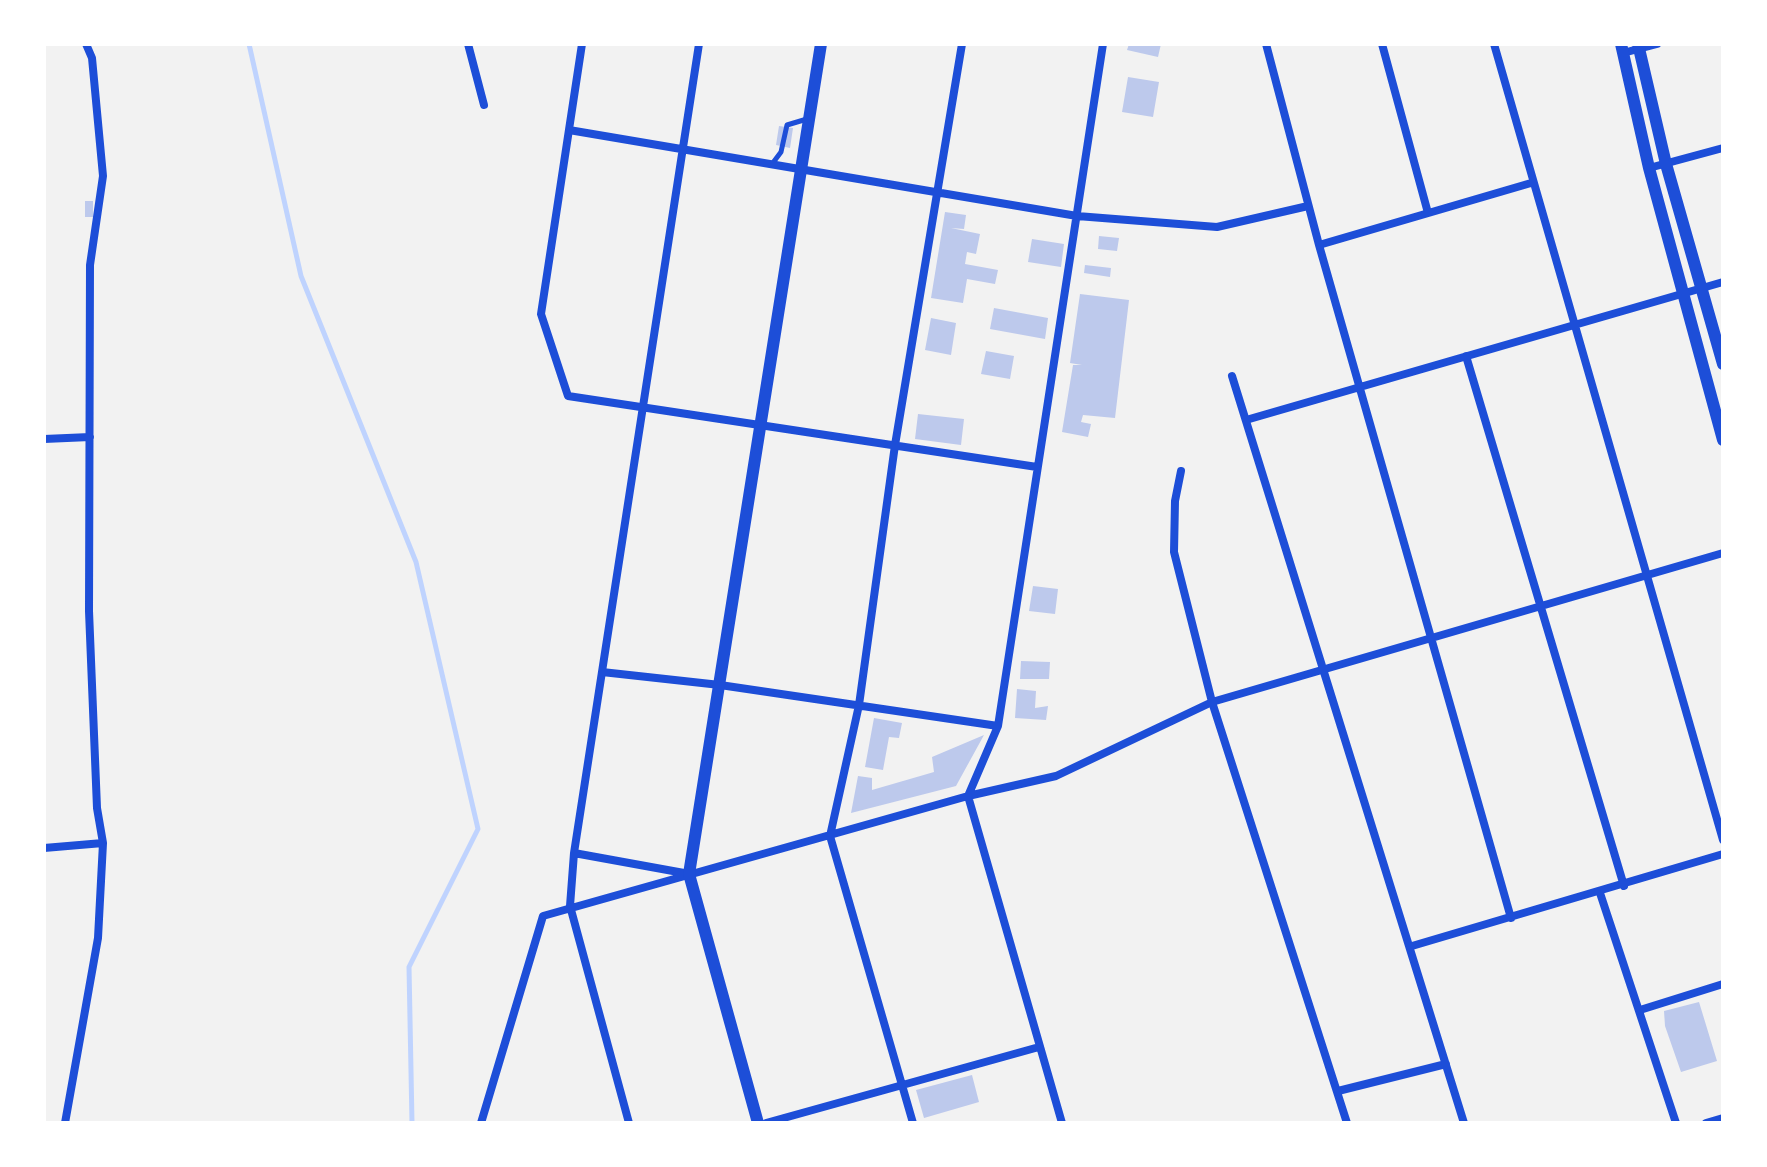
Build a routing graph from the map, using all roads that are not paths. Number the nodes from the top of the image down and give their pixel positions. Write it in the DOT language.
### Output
graph roads {
  1 [pos="86,44"];
  2 [pos="468,44"];
  3 [pos="582,44"];
  4 [pos="699,44"];
  5 [pos="821,44"];
  6 [pos="962,44"];
  7 [pos="1103,44"];
  8 [pos="1266,44"];
  9 [pos="1382,44"];
  10 [pos="1494,44"];
  11 [pos="1657,44"];
  12 [pos="1638,46"];
  13 [pos="1622,49"];
  14 [pos="484,105"];
  15 [pos="809,118"];
  16 [pos="569,130"];
  17 [pos="1723,148"];
  18 [pos="682,149"];
  19 [pos="772,164"];
  20 [pos="1666,164"];
  21 [pos="801,168"];
  22 [pos="1649,168"];
  23 [pos="1531,183"];
  24 [pos="937,191"];
  25 [pos="1308,206"];
  26 [pos="1428,213"];
  27 [pos="1077,216"];
  28 [pos="1319,245"];
  29 [pos="1723,282"];
  30 [pos="1703,288"];
  31 [pos="1682,295"];
  32 [pos="1573,325"];
  33 [pos="1466,356"];
  34 [pos="1723,364"];
  35 [pos="1232,376"];
  36 [pos="1359,386"];
  37 [pos="643,409"];
  38 [pos="1720,416"];
  39 [pos="1246,420"];
  40 [pos="760,424"];
  41 [pos="90,437"];
  42 [pos="44,439"];
  43 [pos="1723,440"];
  44 [pos="895,445"];
  45 [pos="1037,467"];
  46 [pos="1181,471"];
  47 [pos="1723,553"];
  48 [pos="1646,576"];
  49 [pos="1540,606"];
  50 [pos="1430,639"];
  51 [pos="1322,670"];
  52 [pos="602,672"];
  53 [pos="720,685"];
  54 [pos="1212,702"];
  55 [pos="859,705"];
  56 [pos="998,726"];
  57 [pos="968,796"];
  58 [pos="830,836"];
  59 [pos="1723,840"];
  60 [pos="103,843"];
  61 [pos="44,848"];
  62 [pos="574,853"];
  63 [pos="1723,854"];
  64 [pos="689,874"];
  65 [pos="1624,886"];
  66 [pos="1600,893"];
  67 [pos="570,906"];
  68 [pos="1511,918"];
  69 [pos="1412,946"];
  70 [pos="1723,984"];
  71 [pos="1640,1010"];
  72 [pos="1039,1047"];
  73 [pos="1446,1064"];
  74 [pos="902,1085"];
  75 [pos="1338,1091"];
  76 [pos="1723,1118"];
  77 [pos="65,1123"];
  78 [pos="481,1123"];
  79 [pos="629,1123"];
  80 [pos="758,1123"];
  81 [pos="766,1123"];
  82 [pos="913,1123"];
  83 [pos="1062,1123"];
  84 [pos="1347,1123"];
  85 [pos="1464,1123"];
  86 [pos="1676,1123"];
  87 [pos="1706,1123"];
  1 -- 41 [label="street"];
  2 -- 14 [label="street"];
  3 -- 16 [label="street"];
  4 -- 18 [label="street"];
  5 -- 15 [label="street"];
  6 -- 24 [label="street"];
  7 -- 27 [label="street"];
  8 -- 25 [label="street"];
  9 -- 26 [label="street"];
  10 -- 23 [label="street"];
  11 -- 12 [label="street"];
  12 -- 13 [label="street"];
  12 -- 20 [label="street"];
  13 -- 22 [label="street"];
  15 -- 19 [label="lane"];
  15 -- 21 [label="street"];
  16 -- 18 [label="street"];
  16 -- 37 [label="street"];
  17 -- 20 [label="street"];
  18 -- 19 [label="street"];
  18 -- 37 [label="street"];
  19 -- 21 [label="street"];
  20 -- 22 [label="street"];
  20 -- 30 [label="street"];
  21 -- 24 [label="street"];
  21 -- 40 [label="street"];
  22 -- 31 [label="street"];
  23 -- 26 [label="street"];
  23 -- 32 [label="street"];
  24 -- 27 [label="street"];
  24 -- 44 [label="street"];
  25 -- 27 [label="street"];
  25 -- 28 [label="street"];
  26 -- 28 [label="street"];
  27 -- 45 [label="street"];
  28 -- 36 [label="street"];
  29 -- 30 [label="street"];
  30 -- 31 [label="street"];
  30 -- 34 [label="street"];
  31 -- 32 [label="street"];
  31 -- 38 [label="street"];
  32 -- 33 [label="street"];
  32 -- 48 [label="street"];
  33 -- 36 [label="street"];
  33 -- 49 [label="street"];
  35 -- 39 [label="street"];
  36 -- 39 [label="street"];
  36 -- 50 [label="street"];
  37 -- 40 [label="street"];
  37 -- 52 [label="street"];
  38 -- 43 [label="street"];
  39 -- 51 [label="street"];
  40 -- 44 [label="street"];
  40 -- 53 [label="street"];
  41 -- 42 [label="street"];
  41 -- 60 [label="street"];
  44 -- 45 [label="street"];
  44 -- 55 [label="street"];
  45 -- 56 [label="street"];
  46 -- 54 [label="street"];
  47 -- 48 [label="street"];
  48 -- 49 [label="street"];
  48 -- 59 [label="street"];
  49 -- 50 [label="street"];
  49 -- 65 [label="street"];
  50 -- 51 [label="street"];
  50 -- 68 [label="street"];
  51 -- 54 [label="street"];
  51 -- 69 [label="street"];
  52 -- 53 [label="street"];
  52 -- 62 [label="street"];
  53 -- 55 [label="street"];
  53 -- 64 [label="street"];
  54 -- 57 [label="street"];
  54 -- 75 [label="street"];
  55 -- 56 [label="street"];
  55 -- 58 [label="street"];
  56 -- 57 [label="street"];
  57 -- 58 [label="street"];
  57 -- 72 [label="street"];
  58 -- 64 [label="street"];
  58 -- 74 [label="street"];
  60 -- 61 [label="street"];
  60 -- 77 [label="street"];
  62 -- 64 [label="street"];
  62 -- 67 [label="street"];
  63 -- 65 [label="street"];
  64 -- 67 [label="street"];
  64 -- 80 [label="street"];
  65 -- 66 [label="street"];
  66 -- 68 [label="street"];
  66 -- 71 [label="street"];
  67 -- 78 [label="street"];
  67 -- 79 [label="street"];
  68 -- 69 [label="street"];
  69 -- 73 [label="street"];
  70 -- 71 [label="street"];
  71 -- 86 [label="street"];
  72 -- 74 [label="street"];
  72 -- 83 [label="street"];
  73 -- 75 [label="street"];
  73 -- 85 [label="street"];
  74 -- 81 [label="street"];
  74 -- 82 [label="street"];
  75 -- 84 [label="street"];
  76 -- 87 [label="street"];
}
